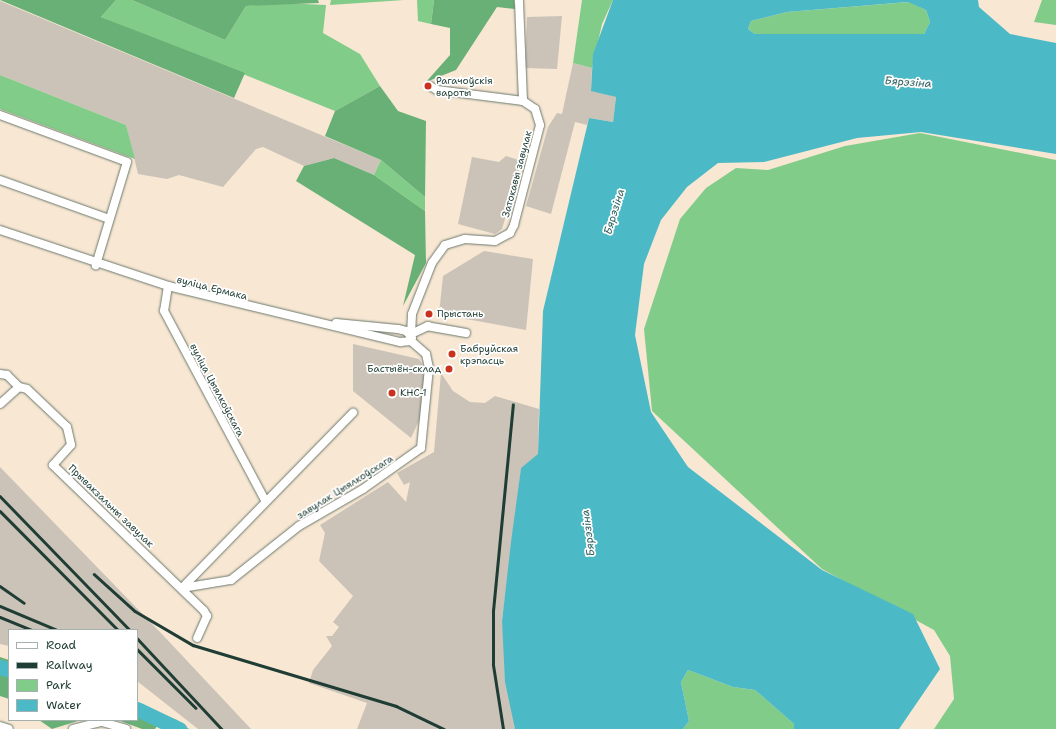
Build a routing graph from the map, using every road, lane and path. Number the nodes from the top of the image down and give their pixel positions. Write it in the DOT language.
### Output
graph roads {
  1 [pos="519,0"];
  2 [pos="430,86"];
  3 [pos="523,102"];
  4 [pos="0,115"];
  5 [pos="0,180"];
  6 [pos="109,219"];
  7 [pos="0,230"];
  8 [pos="96,265"];
  9 [pos="168,286"];
  10 [pos="325,323"];
  11 [pos="466,332"];
  12 [pos="411,338"];
  13 [pos="0,374"];
  14 [pos="19,387"];
  15 [pos="0,404"];
  16 [pos="353,413"];
  17 [pos="265,500"];
  18 [pos="182,588"];
  19 [pos="197,638"];
  20 [pos="0,726"];
  21 [pos="9,729"];
  22 [pos="73,729"];
  23 [pos="126,729"];
  1 -- 3 [label="street"];
  2 -- 3 [label="street"];
  3 -- 12 [label="street, Затокавы завулак"];
  4 -- 6 [label="street"];
  5 -- 6 [label="street"];
  6 -- 8 [label="street"];
  7 -- 8 [label="street, вуліца Ермака"];
  8 -- 9 [label="street, вуліца Ермака"];
  9 -- 10 [label="street, вуліца Ермака"];
  9 -- 17 [label="street, вуліца Цыялкоўскага"];
  10 -- 12 [label="street, вуліца Ермака"];
  10 -- 12 [label="street, вуліца Ермака"];
  11 -- 12 [label="street"];
  12 -- 18 [label="street, завулак Цыялкоўскага"];
  13 -- 14 [label="street, Прывакзальны завулак"];
  14 -- 15 [label="street"];
  14 -- 18 [label="street, Прывакзальны завулак"];
  16 -- 17 [label="street"];
  17 -- 18 [label="street"];
  18 -- 19 [label="street"];
  20 -- 21 [label="street"];
  22 -- 23 [label="street"];
}
